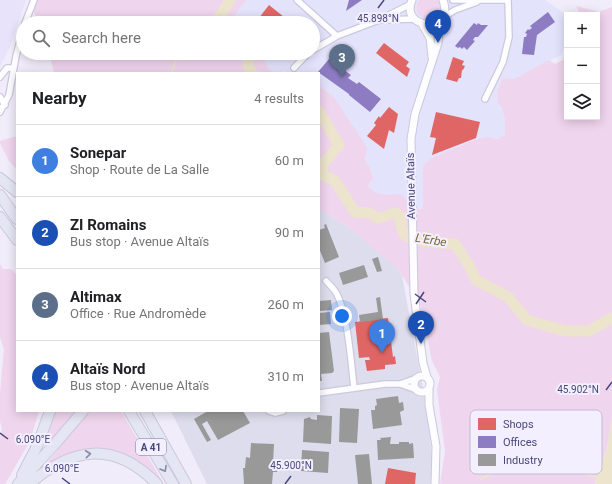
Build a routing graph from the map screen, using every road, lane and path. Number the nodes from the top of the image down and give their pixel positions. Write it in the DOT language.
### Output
graph roads {
  1 [pos="34,0"];
  2 [pos="296,0"];
  3 [pos="443,0"];
  4 [pos="453,0"];
  5 [pos="482,0"];
  6 [pos="505,0"];
  7 [pos="508,0"];
  8 [pos="412,2"];
  9 [pos="28,16"];
  10 [pos="314,16"];
  11 [pos="415,19"];
  12 [pos="441,19"];
  13 [pos="379,20"];
  14 [pos="320,21"];
  15 [pos="422,24"];
  16 [pos="337,36"];
  17 [pos="320,46"];
  18 [pos="16,60"];
  19 [pos="301,60"];
  20 [pos="432,60"];
  21 [pos="14,68"];
  22 [pos="294,68"];
  23 [pos="0,77"];
  24 [pos="0,97"];
  25 [pos="485,99"];
  26 [pos="5,105"];
  27 [pos="0,112"];
  28 [pos="0,178"];
  29 [pos="16,191"];
  30 [pos="0,195"];
  31 [pos="0,217"];
  32 [pos="16,218"];
  33 [pos="8,229"];
  34 [pos="16,239"];
  35 [pos="16,244"];
  36 [pos="326,282"];
  37 [pos="423,363"];
  38 [pos="417,377"];
  39 [pos="427,377"];
  40 [pos="400,384"];
  41 [pos="354,388"];
  42 [pos="429,389"];
  43 [pos="419,391"];
  44 [pos="320,393"];
  45 [pos="429,405"];
  46 [pos="50,412"];
  47 [pos="82,412"];
  48 [pos="130,412"];
  49 [pos="146,412"];
  50 [pos="54,445"];
  51 [pos="17,484"];
  52 [pos="25,484"];
  53 [pos="29,484"];
  54 [pos="157,484"];
  55 [pos="173,484"];
  56 [pos="186,484"];
  57 [pos="435,484"];
  1 -- 9 [label="street"];
  2 -- 10 [label="street"];
  3 -- 12 [label="street, Avenue Altaïs"];
  4 -- 5 [label="street"];
  5 -- 6 [label="street"];
  5 -- 12 [label="street"];
  7 -- 25 [label="street"];
  8 -- 11 [label="street"];
  8 -- 13 [label="street"];
  11 -- 13 [label="street"];
  11 -- 15 [label="street"];
  12 -- 15 [label="street"];
  12 -- 20 [label="street, Avenue Altaïs"];
  13 -- 16 [label="street"];
  14 -- 16 [label="street"];
  15 -- 20 [label="street, Avenue Altaïs"];
  16 -- 17 [label="street"];
  18 -- 21 [label="street"];
  19 -- 22 [label="street"];
  20 -- 37 [label="street, Avenue Altaïs"];
  21 -- 23 [label="street"];
  21 -- 26 [label="street"];
  24 -- 26 [label="street"];
  26 -- 27 [label="street"];
  28 -- 29 [label="highway"];
  30 -- 32 [label="highway"];
  31 -- 33 [label="highway"];
  33 -- 34 [label="highway"];
  33 -- 35 [label="highway"];
  36 -- 41 [label="street"];
  37 -- 38 [label="street, Avenue Altaïs"];
  37 -- 39 [label="street, Avenue Altaïs"];
  38 -- 39 [label="street"];
  38 -- 40 [label="street"];
  38 -- 43 [label="street"];
  39 -- 42 [label="street"];
  40 -- 41 [label="street"];
  40 -- 43 [label="street"];
  41 -- 44 [label="street"];
  42 -- 43 [label="street"];
  42 -- 45 [label="street"];
  43 -- 45 [label="street"];
  45 -- 57 [label="street"];
  46 -- 51 [label="highway"];
  47 -- 50 [label="highway"];
  48 -- 55 [label="highway, A 41, one-way"];
  49 -- 56 [label="highway, A 41"];
  50 -- 51 [label="highway"];
  50 -- 52 [label="highway"];
  53 -- 54 [label="highway, one-way"];
}
